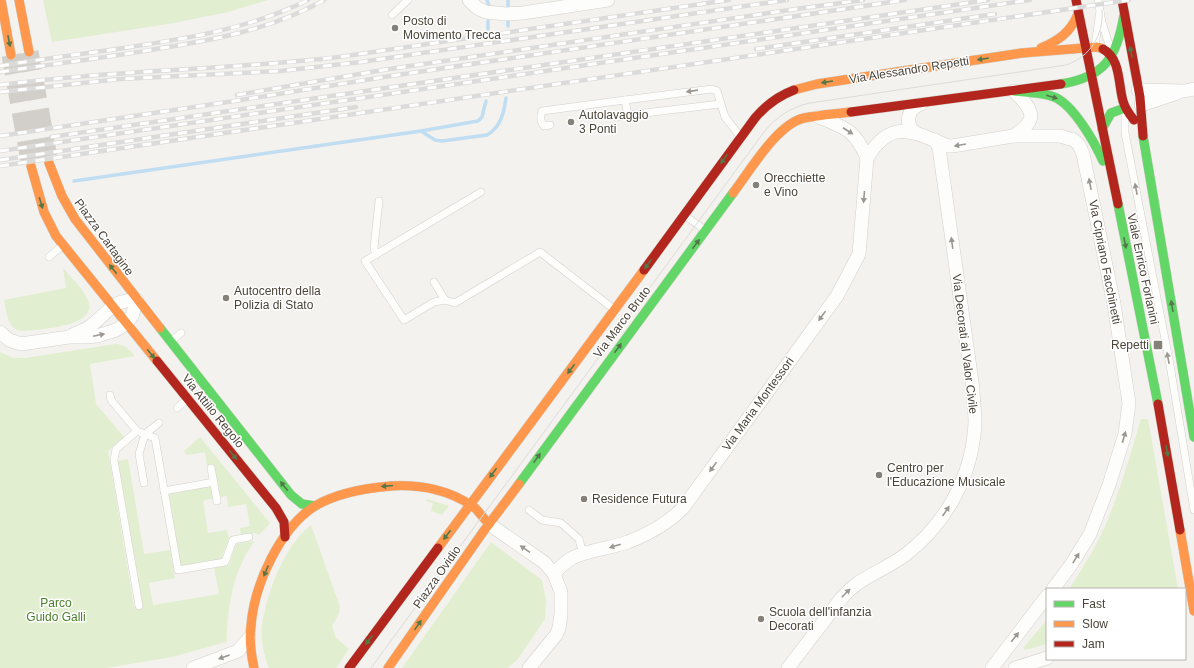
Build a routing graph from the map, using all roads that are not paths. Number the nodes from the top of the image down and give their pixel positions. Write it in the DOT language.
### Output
graph roads {
  1 [pos="1,0"];
  2 [pos="19,0"];
  3 [pos="408,0"];
  4 [pos="469,0"];
  5 [pos="608,0"];
  6 [pos="1076,0"];
  7 [pos="1098,0"];
  8 [pos="1123,7"];
  9 [pos="1100,11"];
  10 [pos="1078,14"];
  11 [pos="392,15"];
  12 [pos="1090,47"];
  13 [pos="29,52"];
  14 [pos="1022,53"];
  15 [pos="11,55"];
  16 [pos="1112,55"];
  17 [pos="1091,75"];
  18 [pos="1014,90"];
  19 [pos="1138,90"];
  20 [pos="1189,90"];
  21 [pos="625,100"];
  22 [pos="925,102"];
  23 [pos="720,104"];
  24 [pos="1141,105"];
  25 [pos="1125,108"];
  26 [pos="628,115"];
  27 [pos="616,117"];
  28 [pos="817,117"];
  29 [pos="550,125"];
  30 [pos="747,127"];
  31 [pos="1102,129"];
  32 [pos="1142,130"];
  33 [pos="916,133"];
  34 [pos="740,136"];
  35 [pos="1012,136"];
  36 [pos="933,140"];
  37 [pos="867,158"];
  38 [pos="49,163"];
  39 [pos="31,166"];
  40 [pos="481,192"];
  41 [pos="379,201"];
  42 [pos="1118,205"];
  43 [pos="684,215"];
  44 [pos="706,230"];
  45 [pos="63,245"];
  46 [pos="376,255"];
  47 [pos="48,257"];
  48 [pos="434,282"];
  49 [pos="137,300"];
  50 [pos="444,300"];
  51 [pos="112,306"];
  52 [pos="1139,307"];
  53 [pos="615,310"];
  54 [pos="126,324"];
  55 [pos="0,332"];
  56 [pos="181,333"];
  57 [pos="68,336"];
  58 [pos="170,342"];
  59 [pos="110,395"];
  60 [pos="1186,398"];
  61 [pos="188,399"];
  62 [pos="177,408"];
  63 [pos="159,423"];
  64 [pos="137,431"];
  65 [pos="145,434"];
  66 [pos="1194,437"];
  67 [pos="211,468"];
  68 [pos="214,482"];
  69 [pos="144,483"];
  70 [pos="164,490"];
  71 [pos="217,502"];
  72 [pos="470,504"];
  73 [pos="315,506"];
  74 [pos="529,510"];
  75 [pos="1194,510"];
  76 [pos="489,524"];
  77 [pos="285,537"];
  78 [pos="249,538"];
  79 [pos="583,554"];
  80 [pos="554,574"];
  81 [pos="1054,588"];
  82 [pos="1046,597"];
  83 [pos="139,606"];
  84 [pos="1194,610"];
  85 [pos="1186,618"];
  86 [pos="249,638"];
  87 [pos="1046,658"];
  88 [pos="194,668"];
  89 [pos="254,668"];
  90 [pos="349,668"];
  91 [pos="388,668"];
  92 [pos="529,668"];
  93 [pos="788,668"];
  94 [pos="992,668"];
  95 [pos="1015,668"];
  1 -- 15 [label="main road, one-way"];
  2 -- 13 [label="main road"];
  3 -- 11 [label="lane"];
  4 -- 5 [label="street"];
  6 -- 10 [label="main road, Viale Enrico Forlanini"];
  7 -- 9 [label="lane"];
  8 -- 16 [label="main road, Viale Enrico Forlanini"];
  19 -- 8 [label="main road, Viale Enrico Forlanini, one-way"];
  9 -- 12 [label="lane, Viale Enrico Forlanini"];
  9 -- 16 [label="lane, Viale Enrico Forlanini"];
  10 -- 12 [label="main road, Viale Enrico Forlanini"];
  10 -- 14 [label="main road"];
  12 -- 14 [label="main road, Via Alessandro Repetti"];
  12 -- 16 [label="main road"];
  12 -- 17 [label="main road, Viale Enrico Forlanini"];
  14 -- 30 [label="main road, Via Alessandro Repetti, one-way"];
  16 -- 17 [label="main road, Viale Enrico Forlanini"];
  16 -- 25 [label="main road, Viale Enrico Forlanini"];
  17 -- 18 [label="main road"];
  17 -- 31 [label="main road, Viale Enrico Forlanini"];
  18 -- 22 [label="main road"];
  18 -- 35 [label="street"];
  18 -- 42 [label="main road, one-way"];
  19 -- 20 [label="street"];
  19 -- 24 [label="main road, Viale Enrico Forlanini"];
  20 -- 24 [label="street"];
  23 -- 21 [label="lane, one-way"];
  21 -- 26 [label="lane"];
  21 -- 29 [label="lane"];
  22 -- 28 [label="main road"];
  22 -- 33 [label="street"];
  23 -- 26 [label="lane"];
  23 -- 34 [label="lane"];
  24 -- 25 [label="main road"];
  24 -- 32 [label="main road, Viale Enrico Forlanini"];
  25 -- 31 [label="main road"];
  25 -- 32 [label="main road, Viale Enrico Forlanini"];
  60 -- 25 [label="lane, Viale Enrico Forlanini, one-way"];
  26 -- 27 [label="lane"];
  28 -- 37 [label="street, one-way"];
  28 -- 44 [label="main road, Via Marco Bruto"];
  30 -- 34 [label="main road, Via Marco Bruto"];
  31 -- 42 [label="main road, Viale Enrico Forlanini"];
  60 -- 32 [label="main road, Viale Enrico Forlanini, one-way"];
  33 -- 36 [label="street"];
  33 -- 37 [label="street"];
  34 -- 43 [label="main road, Via Marco Bruto, one-way"];
  35 -- 36 [label="street, Via Cipriano Facchinetti, one-way"];
  81 -- 35 [label="street, Via Cipriano Facchinetti, one-way"];
  93 -- 36 [label="street, Via Decorati al Valor Civile, one-way"];
  37 -- 79 [label="street, Via Maria Montessori, one-way"];
  49 -- 38 [label="main road, Piazza Cartagine, one-way"];
  39 -- 45 [label="main road, one-way"];
  40 -- 46 [label="lane"];
  41 -- 46 [label="lane"];
  42 -- 52 [label="main road, Viale Enrico Forlanini, one-way"];
  43 -- 44 [label="lane"];
  43 -- 53 [label="main road, Via Marco Bruto, one-way"];
  76 -- 44 [label="main road, Via Marco Bruto, one-way"];
  45 -- 47 [label="lane"];
  45 -- 51 [label="main road"];
  46 -- 50 [label="lane"];
  48 -- 50 [label="lane"];
  49 -- 51 [label="street"];
  49 -- 54 [label="street"];
  49 -- 58 [label="main road, Via Attilio Regolo"];
  50 -- 53 [label="lane"];
  51 -- 54 [label="main road, Via Attilio Regolo"];
  51 -- 57 [label="street"];
  52 -- 60 [label="main road"];
  52 -- 84 [label="main road, Viale Enrico Forlanini, one-way"];
  53 -- 72 [label="main road, Via Marco Bruto, one-way"];
  57 -- 54 [label="street, one-way"];
  54 -- 61 [label="main road, Via Attilio Regolo, one-way"];
  55 -- 57 [label="street"];
  56 -- 58 [label="lane"];
  73 -- 58 [label="main road, Via Attilio Regolo, one-way"];
  59 -- 64 [label="lane"];
  60 -- 66 [label="main road, Viale Enrico Forlanini"];
  60 -- 75 [label="lane, Viale Enrico Forlanini"];
  61 -- 62 [label="lane"];
  61 -- 77 [label="main road, Via Attilio Regolo, one-way"];
  63 -- 65 [label="lane"];
  64 -- 65 [label="lane"];
  64 -- 83 [label="lane"];
  65 -- 69 [label="lane"];
  65 -- 70 [label="lane"];
  67 -- 68 [label="lane"];
  68 -- 70 [label="lane"];
  68 -- 71 [label="lane"];
  70 -- 78 [label="lane"];
  72 -- 73 [label="main road, one-way"];
  72 -- 76 [label="main road"];
  72 -- 90 [label="main road, Piazza Ovidio, one-way"];
  73 -- 77 [label="main road"];
  74 -- 79 [label="lane"];
  80 -- 76 [label="street, one-way"];
  91 -- 76 [label="main road, Piazza Ovidio, one-way"];
  77 -- 86 [label="main road, one-way"];
  79 -- 80 [label="street, Via Maria Montessori"];
  80 -- 92 [label="street"];
  94 -- 82 [label="street, one-way"];
  84 -- 85 [label="street"];
  86 -- 88 [label="street, one-way"];
  86 -- 89 [label="main road"];
  87 -- 95 [label="street"];
}
